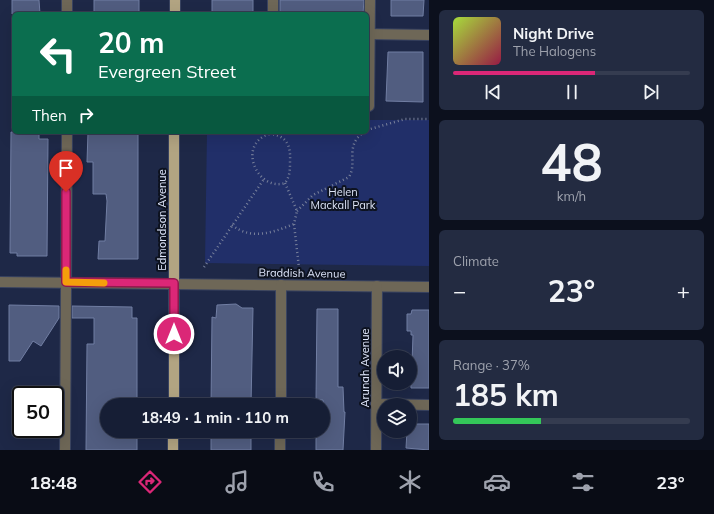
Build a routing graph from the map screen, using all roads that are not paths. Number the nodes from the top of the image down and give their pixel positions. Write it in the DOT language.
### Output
graph roads {
  1 [pos="67,0"];
  2 [pos="175,0"];
  3 [pos="273,0"];
  4 [pos="370,0"];
  5 [pos="67,12"];
  6 [pos="175,12"];
  7 [pos="273,12"];
  8 [pos="369,17"];
  9 [pos="369,34"];
  10 [pos="429,34"];
  11 [pos="67,134"];
  12 [pos="174,134"];
  13 [pos="0,282"];
  14 [pos="66,282"];
  15 [pos="174,283"];
  16 [pos="281,285"];
  17 [pos="377,286"];
  18 [pos="429,287"];
  19 [pos="174,398"];
  20 [pos="280,398"];
  21 [pos="376,404"];
  22 [pos="429,405"];
  23 [pos="173,438"];
  24 [pos="280,438"];
  25 [pos="65,450"];
  26 [pos="173,450"];
  27 [pos="280,450"];
  28 [pos="376,450"];
  1 -- 5 [label="street"];
  2 -- 6 [label="main road"];
  3 -- 7 [label="street"];
  4 -- 8 [label="street"];
  9 -- 10 [label="street"];
  11 -- 14 [label="street"];
  12 -- 15 [label="main road, Edmondson Avenue"];
  13 -- 14 [label="street, Braddish Avenue"];
  14 -- 15 [label="street, Braddish Avenue"];
  14 -- 25 [label="street"];
  15 -- 16 [label="street, Braddish Avenue"];
  15 -- 19 [label="main road, Edmondson Avenue"];
  16 -- 17 [label="street, Braddish Avenue"];
  16 -- 20 [label="street"];
  17 -- 18 [label="street, Braddish Avenue"];
  17 -- 21 [label="street, Arunah Avenue"];
  21 -- 22 [label="street"];
  21 -- 28 [label="street, Arunah Avenue"];
  23 -- 26 [label="main road"];
  24 -- 27 [label="street"];
}
